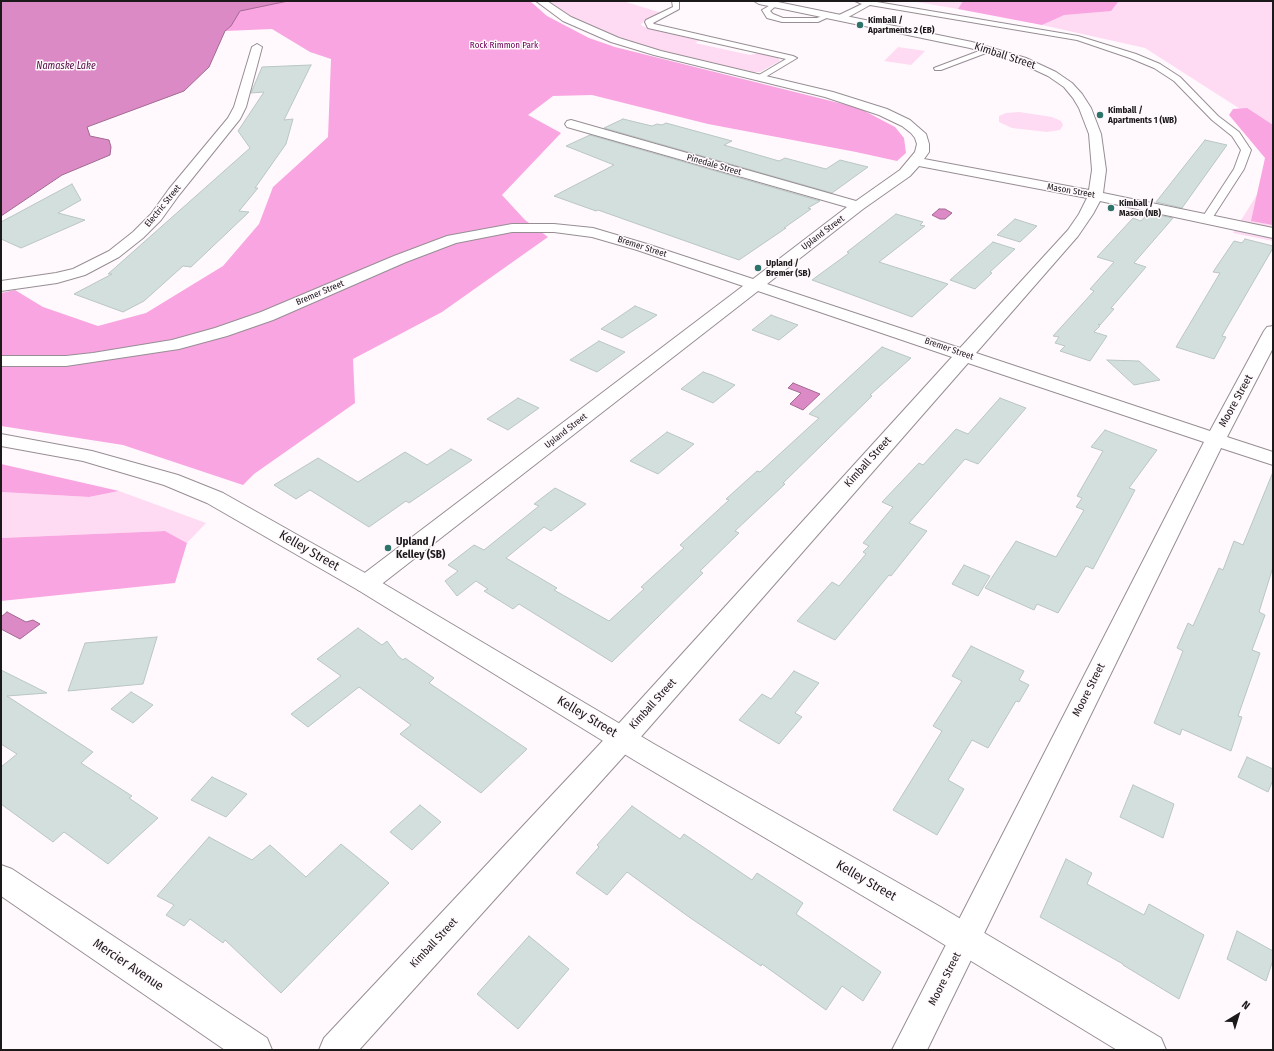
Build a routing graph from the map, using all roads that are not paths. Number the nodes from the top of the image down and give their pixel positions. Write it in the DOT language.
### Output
graph roads {
  1 [pos="541,1"];
  2 [pos="675,1"];
  3 [pos="759,1"];
  4 [pos="858,1"];
  5 [pos="869,3"];
  6 [pos="840,18"];
  7 [pos="257,47"];
  8 [pos="990,50"];
  9 [pos="938,68"];
  10 [pos="762,77"];
  11 [pos="571,124"];
  12 [pos="916,161"];
  13 [pos="1095,196"];
  14 [pos="858,206"];
  15 [pos="1207,218"];
  16 [pos="1273,233"];
  17 [pos="756,284"];
  18 [pos="1,286"];
  19 [pos="1273,331"];
  20 [pos="964,354"];
  21 [pos="1,361"];
  22 [pos="1215,439"];
  23 [pos="1,440"];
  24 [pos="1273,459"];
  25 [pos="366,584"];
  26 [pos="622,739"];
  27 [pos="1,879"];
  28 [pos="965,940"];
  29 [pos="255,1050"];
  30 [pos="336,1050"];
  31 [pos="909,1050"];
  32 [pos="1149,1050"];
  1 -- 10 [label="street, Upland Street"];
  2 -- 10 [label="lane"];
  3 -- 6 [label="street, Kimball Street"];
  4 -- 5 [label="lane"];
  5 -- 6 [label="lane"];
  5 -- 15 [label="lane"];
  6 -- 8 [label="street, Kimball Street"];
  7 -- 18 [label="street, Electric Street"];
  8 -- 9 [label="lane"];
  8 -- 13 [label="street, Kimball Street"];
  10 -- 12 [label="street, Upland Street"];
  11 -- 14 [label="street, Pinedale Street"];
  12 -- 13 [label="street, Mason Street"];
  12 -- 14 [label="street, Upland Street"];
  13 -- 15 [label="street, Mason Street"];
  13 -- 20 [label="street, Kimball Street"];
  14 -- 17 [label="street, Upland Street"];
  15 -- 16 [label="street, Mason Street"];
  17 -- 20 [label="street, Bremer Street"];
  17 -- 21 [label="street, Bremer Street"];
  17 -- 25 [label="street, Upland Street"];
  19 -- 22 [label="street, Moore Street"];
  20 -- 22 [label="street, Bremer Street"];
  20 -- 26 [label="street, Kimball Street"];
  22 -- 24 [label="street, Bremer Street"];
  22 -- 28 [label="street, Moore Street"];
  23 -- 25 [label="street, Kelley Street"];
  25 -- 26 [label="street, Kelley Street"];
  26 -- 28 [label="street, Kelley Street"];
  26 -- 30 [label="street, Kimball Street"];
  27 -- 29 [label="street, Mercier Avenue"];
  28 -- 31 [label="street, Moore Street"];
  28 -- 32 [label="street, Kelley Street"];
}
